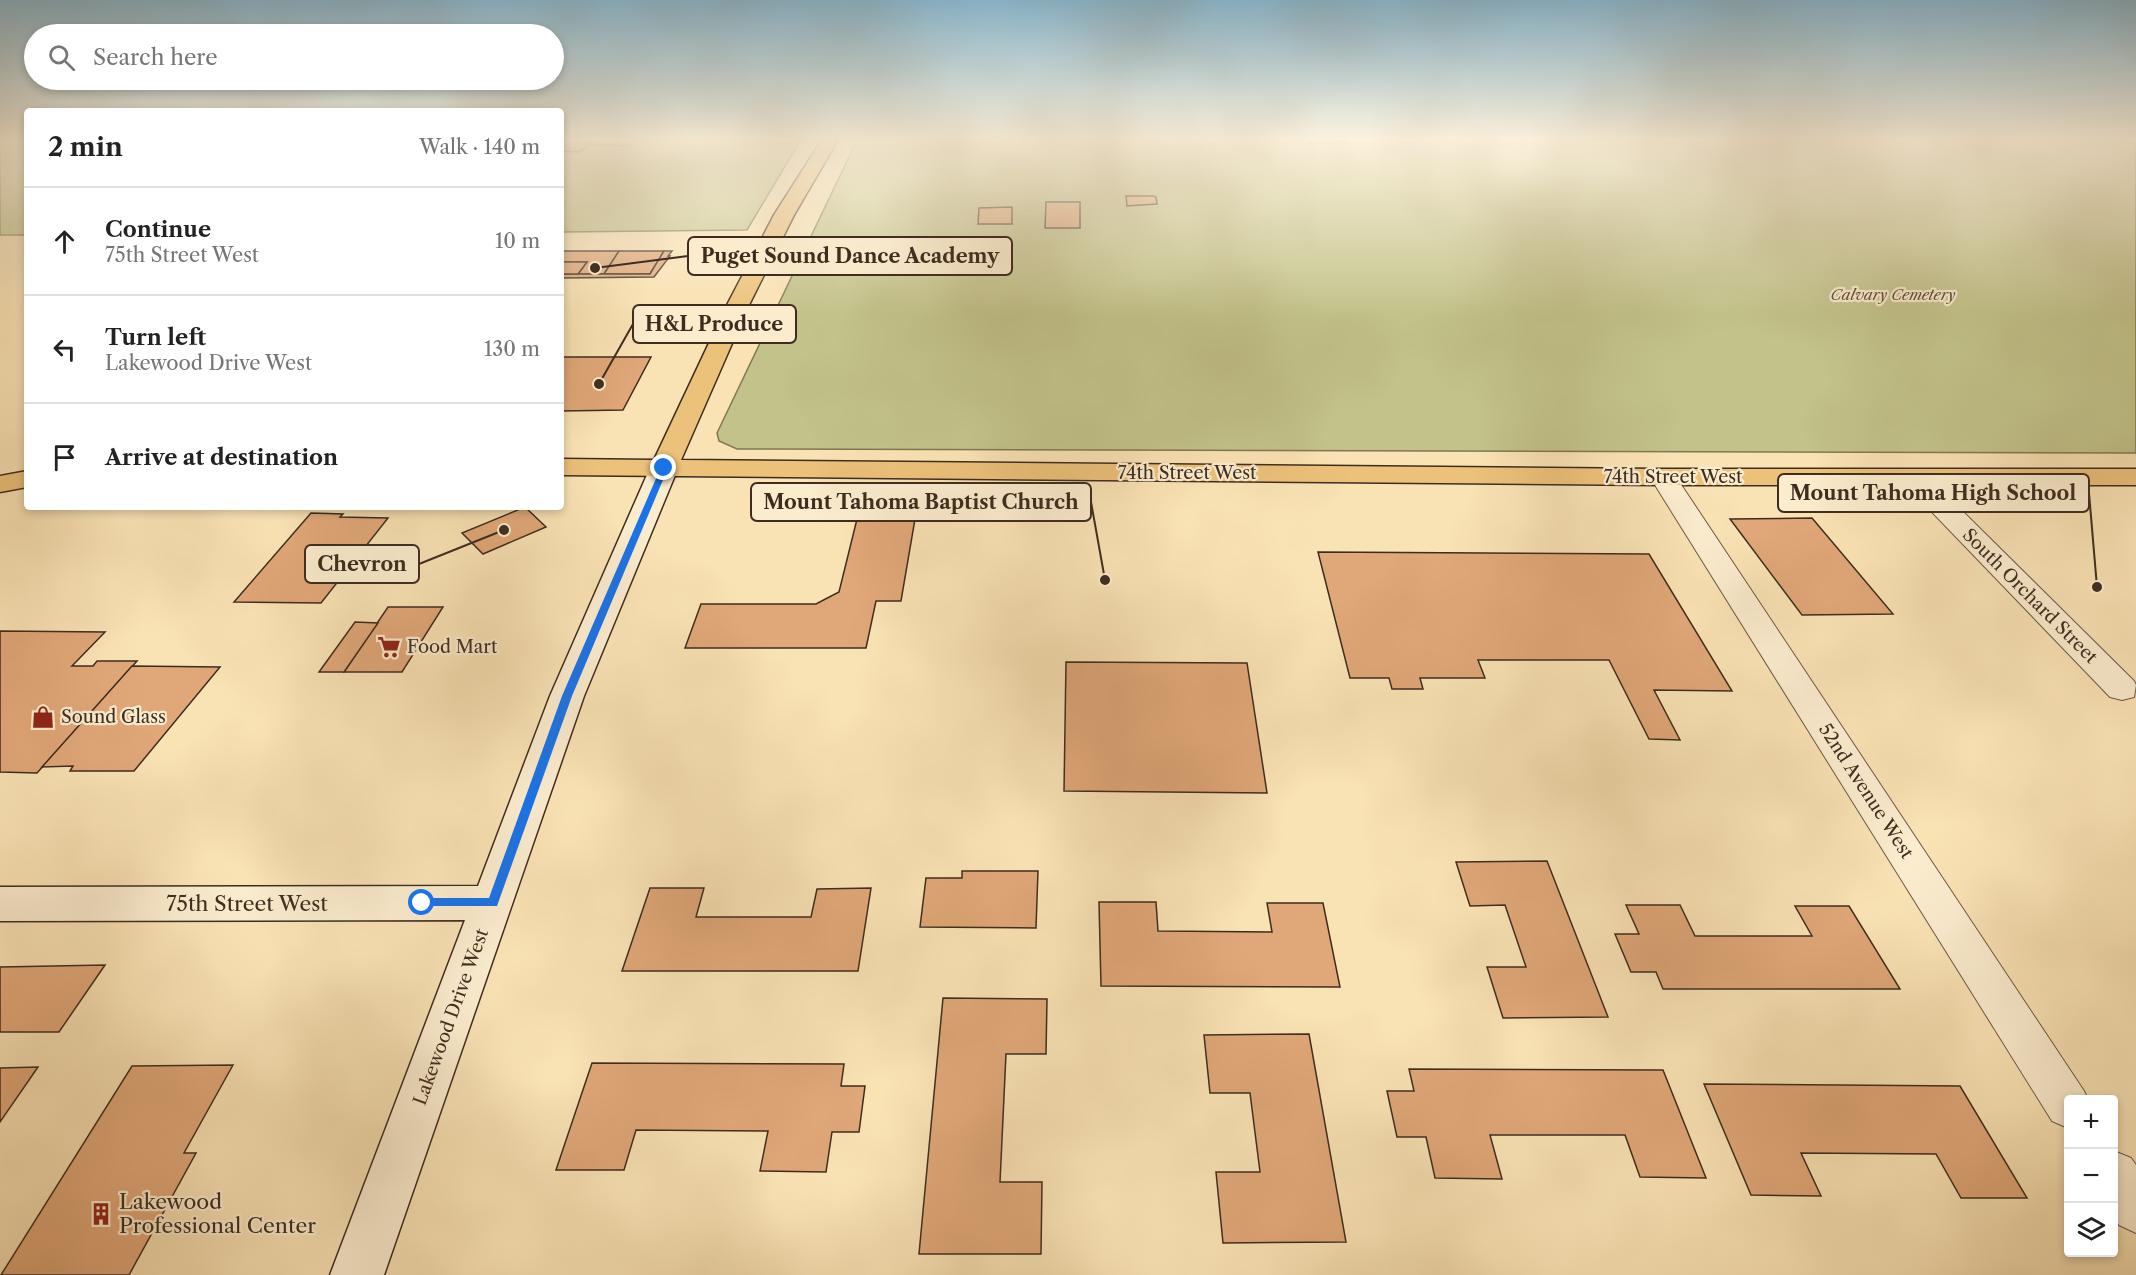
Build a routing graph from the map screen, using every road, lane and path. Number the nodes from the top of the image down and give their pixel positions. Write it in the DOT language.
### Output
graph roads {
  1 [pos="795,198"];
  2 [pos="564,467"];
  3 [pos="664,468"];
  4 [pos="1663,477"];
  5 [pos="1913,477"];
  6 [pos="2136,477"];
  7 [pos="2122,689"];
  8 [pos="493,903"];
  9 [pos="0,904"];
  10 [pos="2064,1100"];
  11 [pos="2118,1181"];
  12 [pos="2136,1208"];
  13 [pos="357,1275"];
  1 -- 3 [label="main road, Lakewood Drive West"];
  2 -- 3 [label="main road, 74th Street West"];
  3 -- 4 [label="main road, 74th Street West"];
  3 -- 8 [label="main road, Lakewood Drive West"];
  4 -- 5 [label="main road, 74th Street West"];
  4 -- 10 [label="street, 52nd Avenue West"];
  5 -- 6 [label="main road, 74th Street West"];
  5 -- 7 [label="street, South Orchard Street"];
  8 -- 9 [label="main road, 75th Street West"];
  8 -- 13 [label="main road, Lakewood Drive West"];
  11 -- 12 [label="street"];
}
